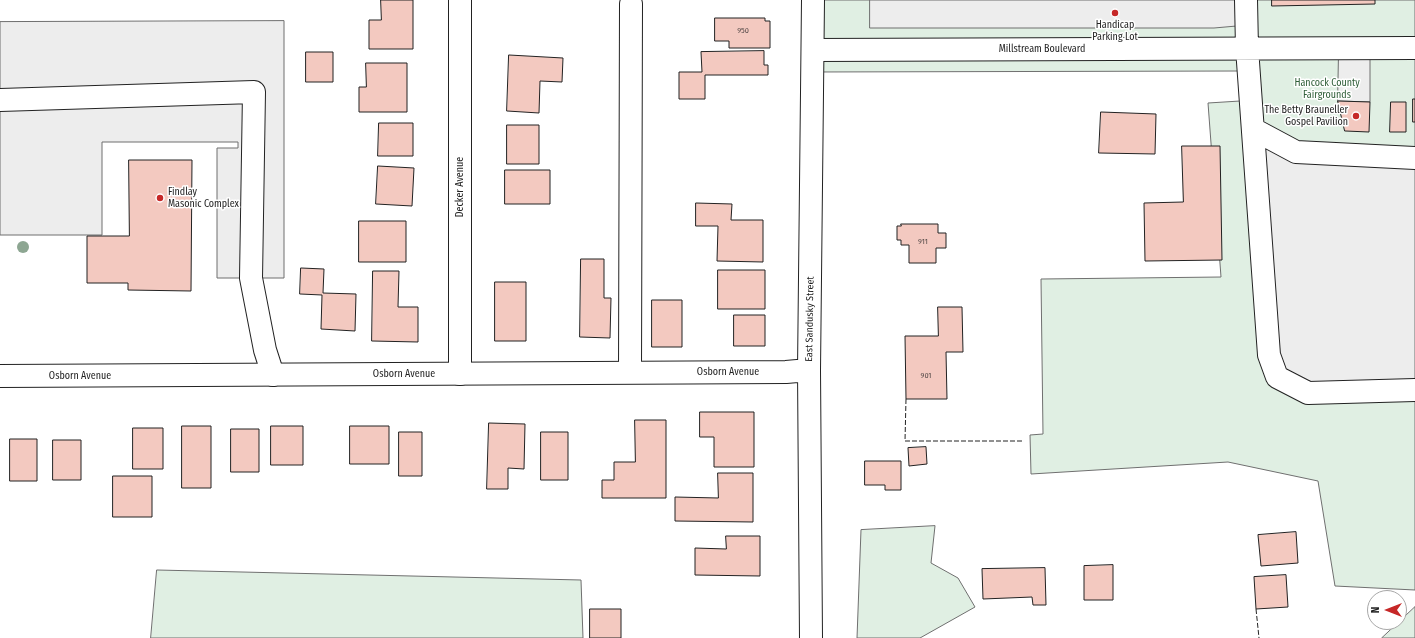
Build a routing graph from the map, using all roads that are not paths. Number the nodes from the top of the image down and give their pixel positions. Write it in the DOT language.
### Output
graph roads {
  1 [pos="460,0"];
  2 [pos="813,0"];
  3 [pos="1246,0"];
  4 [pos="631,4"];
  5 [pos="1247,48"];
  6 [pos="1415,48"];
  7 [pos="813,50"];
  8 [pos="0,100"];
  9 [pos="1253,129"];
  10 [pos="1415,158"];
  11 [pos="809,370"];
  12 [pos="630,372"];
  13 [pos="460,374"];
  14 [pos="273,375"];
  15 [pos="0,376"];
  16 [pos="1415,390"];
  17 [pos="811,638"];
  1 -- 13 [label="main road, Decker Avenue"];
  2 -- 7 [label="main road, East Sandusky Street"];
  3 -- 5 [label="main road"];
  4 -- 12 [label="main road"];
  5 -- 6 [label="main road, Millstream Boulevard"];
  5 -- 7 [label="main road, Millstream Boulevard"];
  5 -- 9 [label="main road"];
  7 -- 11 [label="main road, East Sandusky Street"];
  8 -- 14 [label="main road"];
  9 -- 10 [label="main road"];
  9 -- 16 [label="main road"];
  11 -- 12 [label="main road, Osborn Avenue"];
  11 -- 17 [label="main road, East Sandusky Street"];
  12 -- 13 [label="main road, Osborn Avenue"];
  13 -- 14 [label="main road, Osborn Avenue"];
  14 -- 15 [label="main road, Osborn Avenue"];
}
